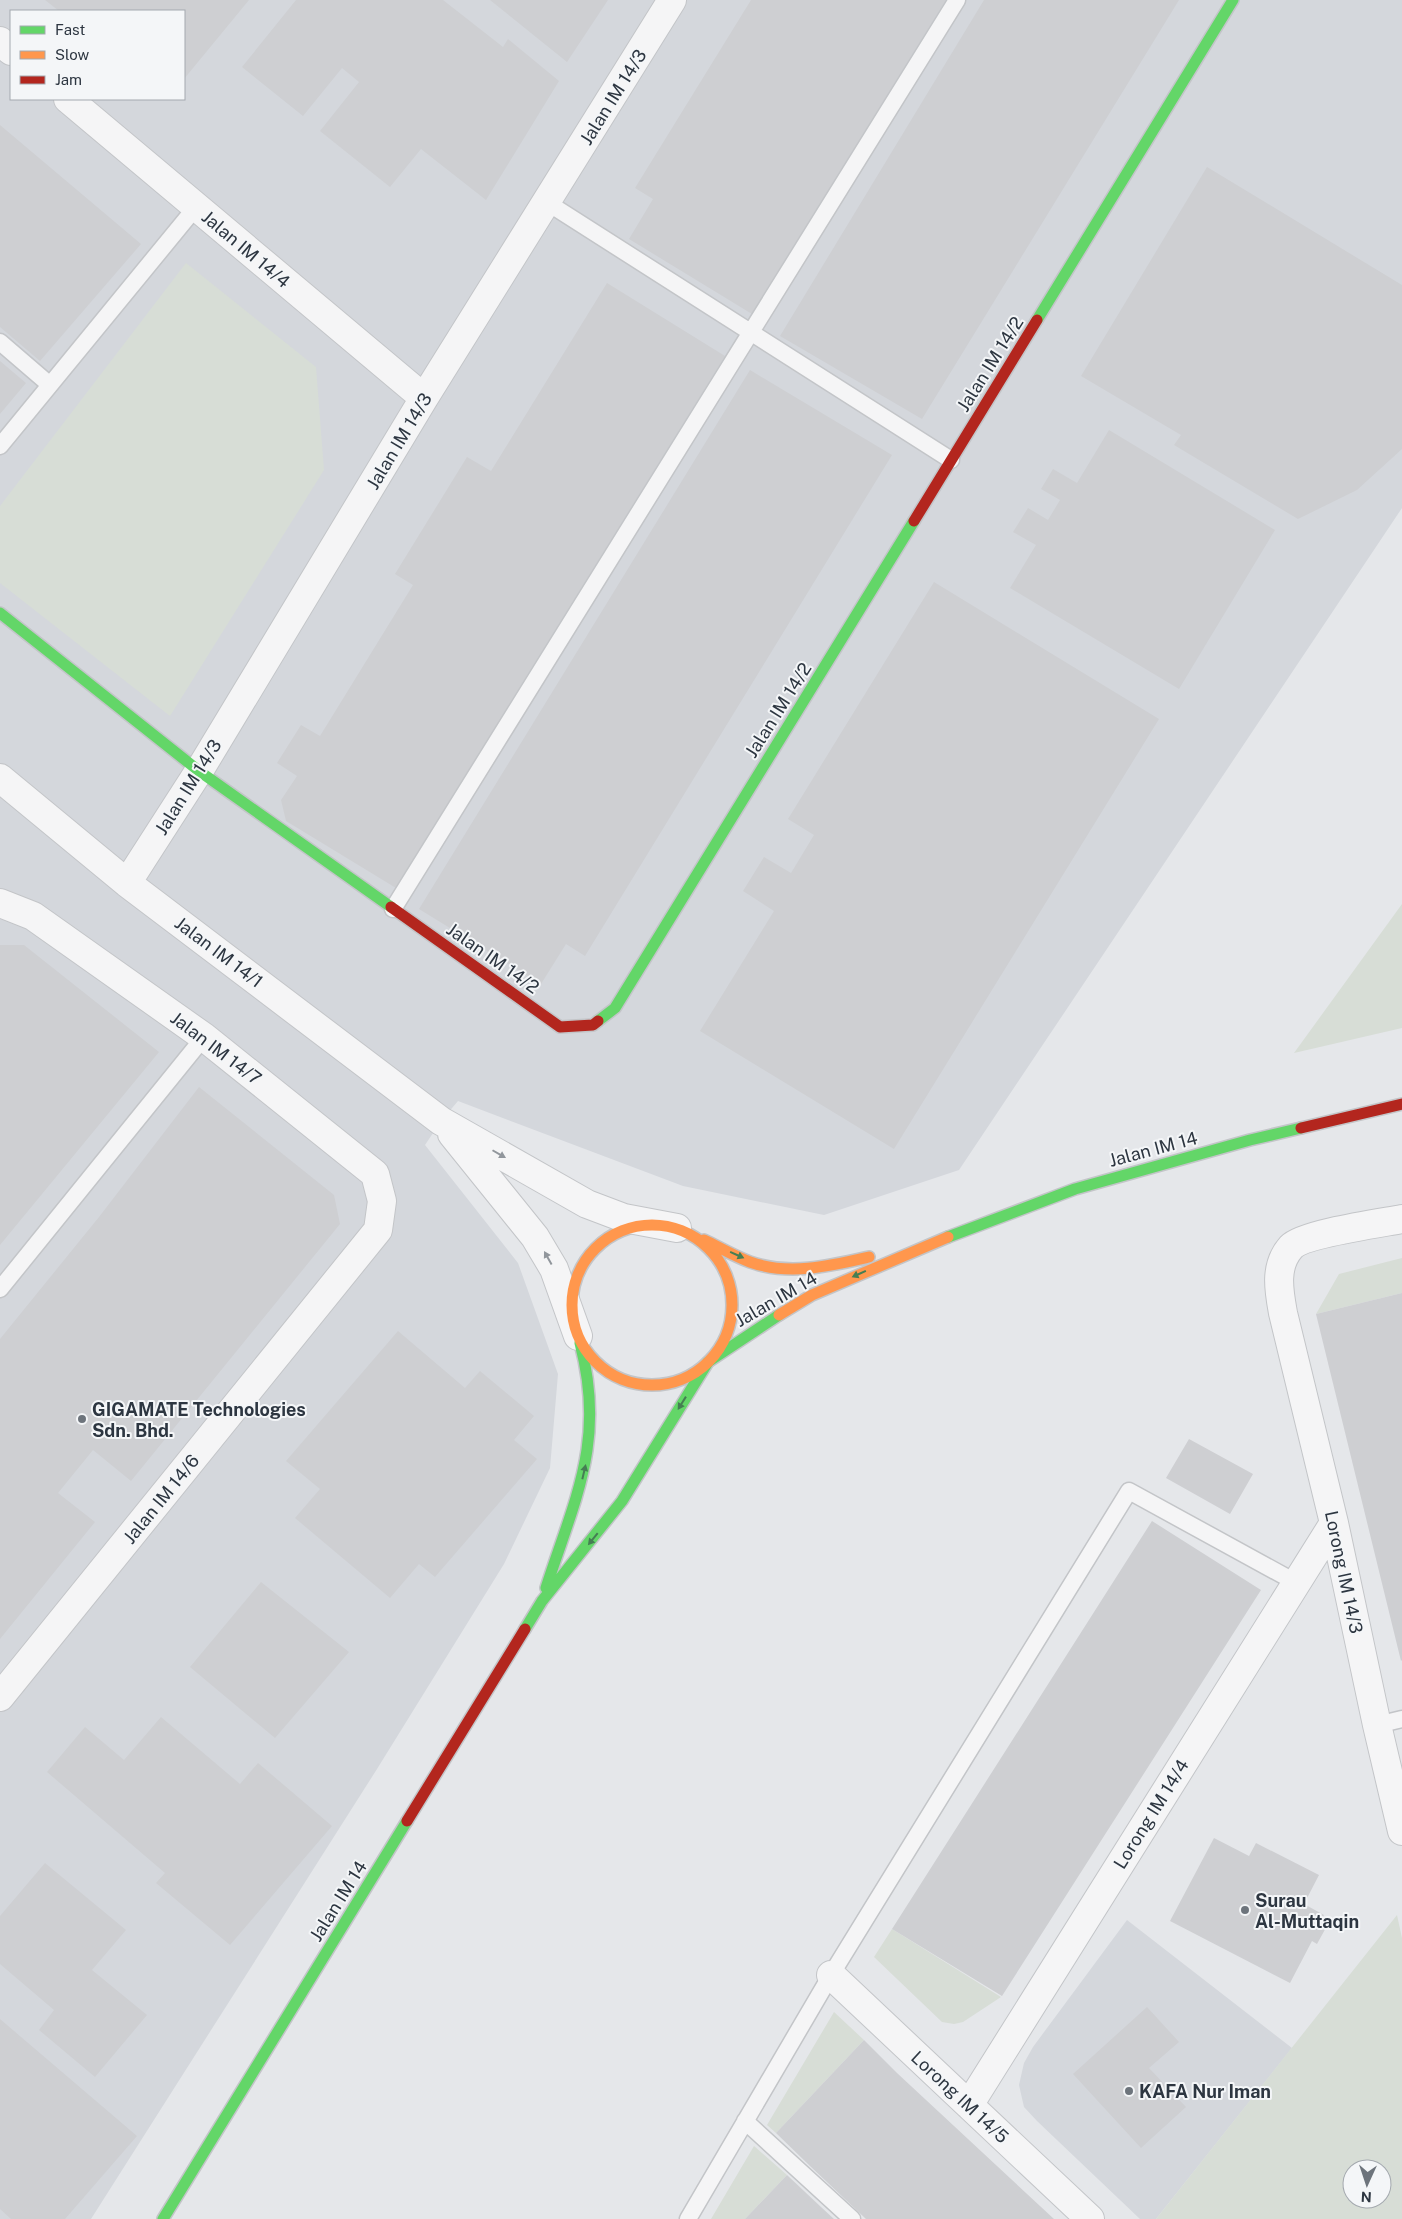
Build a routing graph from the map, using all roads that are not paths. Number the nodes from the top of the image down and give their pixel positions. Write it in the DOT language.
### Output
graph roads {
  1 [pos="672,0"];
  2 [pos="957,0"];
  3 [pos="1233,0"];
  4 [pos="0,42"];
  5 [pos="10,50"];
  6 [pos="69,100"];
  7 [pos="548,203"];
  8 [pos="196,207"];
  9 [pos="750,332"];
  10 [pos="0,342"];
  11 [pos="50,385"];
  12 [pos="424,398"];
  13 [pos="0,446"];
  14 [pos="951,460"];
  15 [pos="0,613"];
  16 [pos="199,771"];
  17 [pos="0,778"];
  18 [pos="127,883"];
  19 [pos="0,903"];
  20 [pos="393,909"];
  21 [pos="204,1037"];
  22 [pos="1402,1104"];
  23 [pos="442,1121"];
  24 [pos="1402,1219"];
  25 [pos="677,1228"];
  26 [pos="378,1230"];
  27 [pos="920,1246"];
  28 [pos="0,1289"];
  29 [pos="578,1336"];
  30 [pos="708,1362"];
  31 [pos="1334,1523"];
  32 [pos="1297,1583"];
  33 [pos="542,1601"];
  34 [pos="0,1697"];
  35 [pos="1389,1722"];
  36 [pos="1402,1831"];
  37 [pos="831,1975"];
  38 [pos="969,2105"];
  39 [pos="746,2121"];
  40 [pos="163,2219"];
  41 [pos="688,2219"];
  42 [pos="852,2219"];
  43 [pos="1090,2219"];
  1 -- 7 [label="street, Jalan IM 14/3"];
  2 -- 9 [label="lane"];
  3 -- 14 [label="street, Jalan IM 14/2"];
  4 -- 5 [label="street"];
  6 -- 8 [label="street, Jalan IM 14/4"];
  7 -- 9 [label="lane"];
  7 -- 12 [label="street, Jalan IM 14/3"];
  8 -- 11 [label="lane"];
  8 -- 12 [label="street, Jalan IM 14/4"];
  9 -- 14 [label="lane"];
  9 -- 20 [label="lane"];
  10 -- 11 [label="lane"];
  11 -- 13 [label="lane"];
  12 -- 16 [label="street, Jalan IM 14/3"];
  14 -- 20 [label="street, Jalan IM 14/2"];
  15 -- 16 [label="street"];
  16 -- 18 [label="street, Jalan IM 14/3"];
  16 -- 20 [label="street, Jalan IM 14/2"];
  17 -- 18 [label="street, Jalan IM 14/1"];
  18 -- 23 [label="street, Jalan IM 14/1"];
  19 -- 21 [label="street, Jalan IM 14/7"];
  21 -- 26 [label="street, Jalan IM 14/7"];
  21 -- 28 [label="lane"];
  22 -- 27 [label="street, Jalan IM 14"];
  23 -- 25 [label="street, one-way"];
  29 -- 23 [label="street, one-way"];
  24 -- 31 [label="street, Lorong IM 14/3"];
  25 -- 27 [label="street, Jalan IM 14, one-way"];
  25 -- 29 [label="street"];
  25 -- 30 [label="street"];
  26 -- 34 [label="street, Jalan IM 14/6"];
  27 -- 30 [label="street, Jalan IM 14, one-way"];
  29 -- 30 [label="street"];
  33 -- 29 [label="street, one-way"];
  30 -- 33 [label="street, one-way"];
  31 -- 32 [label="street, Lorong IM 14/4"];
  31 -- 35 [label="street, Lorong IM 14/3"];
  32 -- 37 [label="lane"];
  32 -- 38 [label="street, Lorong IM 14/4"];
  33 -- 40 [label="street, Jalan IM 14"];
  35 -- 36 [label="street, Lorong IM 14/3"];
  37 -- 38 [label="street, Lorong IM 14/5"];
  37 -- 39 [label="lane"];
  38 -- 43 [label="street, Lorong IM 14/5"];
  39 -- 41 [label="lane"];
  39 -- 42 [label="lane"];
}
